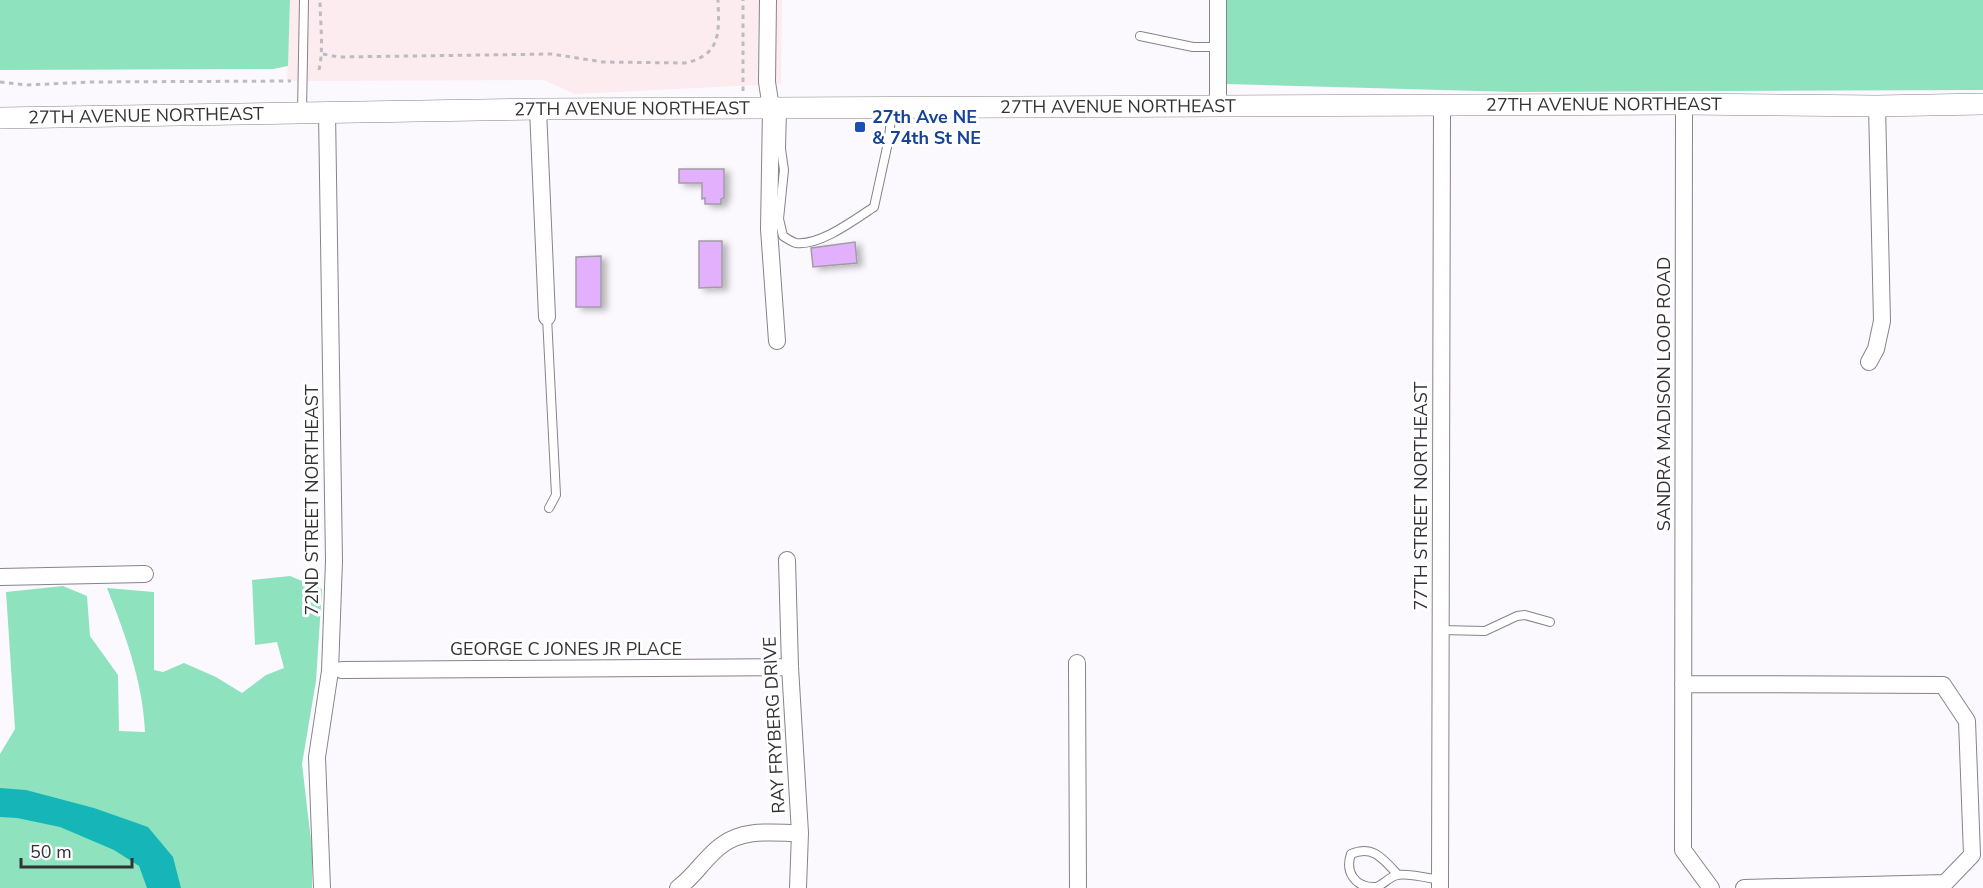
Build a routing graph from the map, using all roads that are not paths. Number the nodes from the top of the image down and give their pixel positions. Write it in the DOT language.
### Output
graph roads {
  1 [pos="304,0"];
  2 [pos="768,0"];
  3 [pos="1218,0"];
  4 [pos="1140,36"];
  5 [pos="1218,47"];
  6 [pos="1684,104"];
  7 [pos="1983,104"];
  8 [pos="1218,105"];
  9 [pos="1442,105"];
  10 [pos="1877,106"];
  11 [pos="892,107"];
  12 [pos="776,108"];
  13 [pos="538,109"];
  14 [pos="327,111"];
  15 [pos="302,112"];
  16 [pos="0,118"];
  17 [pos="547,317"];
  18 [pos="777,341"];
  19 [pos="1869,362"];
  20 [pos="549,508"];
  21 [pos="787,560"];
  22 [pos="144,574"];
  23 [pos="0,577"];
  24 [pos="1550,622"];
  25 [pos="1441,630"];
  26 [pos="1077,663"];
  27 [pos="790,667"];
  28 [pos="342,670"];
  29 [pos="1683,684"];
  30 [pos="800,833"];
  31 [pos="1398,875"];
  32 [pos="1440,884"];
  33 [pos="322,888"];
  34 [pos="678,888"];
  35 [pos="798,888"];
  36 [pos="1077,888"];
  37 [pos="1711,888"];
  38 [pos="1744,888"];
  1 -- 15 [label="lane"];
  2 -- 12 [label="street"];
  3 -- 5 [label="street"];
  4 -- 5 [label="lane"];
  5 -- 8 [label="street"];
  6 -- 9 [label="street, 27TH AVENUE NORTHEAST"];
  6 -- 10 [label="street, 27TH AVENUE NORTHEAST"];
  6 -- 29 [label="street, SANDRA MADISON LOOP ROAD"];
  7 -- 10 [label="street, 27TH AVENUE NORTHEAST"];
  8 -- 9 [label="street, 27TH AVENUE NORTHEAST"];
  8 -- 11 [label="street, 27TH AVENUE NORTHEAST"];
  9 -- 25 [label="street, 77TH STREET NORTHEAST"];
  10 -- 19 [label="street"];
  11 -- 12 [label="street, 27TH AVENUE NORTHEAST"];
  11 -- 12 [label="lane"];
  12 -- 13 [label="street, 27TH AVENUE NORTHEAST"];
  12 -- 18 [label="street"];
  13 -- 14 [label="street, 27TH AVENUE NORTHEAST"];
  13 -- 17 [label="street"];
  14 -- 15 [label="street, 27TH AVENUE NORTHEAST"];
  14 -- 33 [label="street, 72ND STREET NORTHEAST"];
  15 -- 16 [label="street, 27TH AVENUE NORTHEAST"];
  17 -- 20 [label="lane"];
  21 -- 27 [label="street, RAY FRYBERG DRIVE"];
  22 -- 23 [label="street"];
  24 -- 25 [label="lane"];
  25 -- 32 [label="street, 77TH STREET NORTHEAST"];
  26 -- 36 [label="street"];
  27 -- 28 [label="street, GEORGE C JONES JR PLACE"];
  27 -- 30 [label="street, RAY FRYBERG DRIVE"];
  29 -- 37 [label="street, SANDRA MADISON LOOP ROAD"];
  29 -- 38 [label="street"];
  30 -- 34 [label="street"];
  30 -- 35 [label="street, RAY FRYBERG DRIVE"];
  31 -- 31 [label="lane"];
  31 -- 32 [label="lane"];
}
